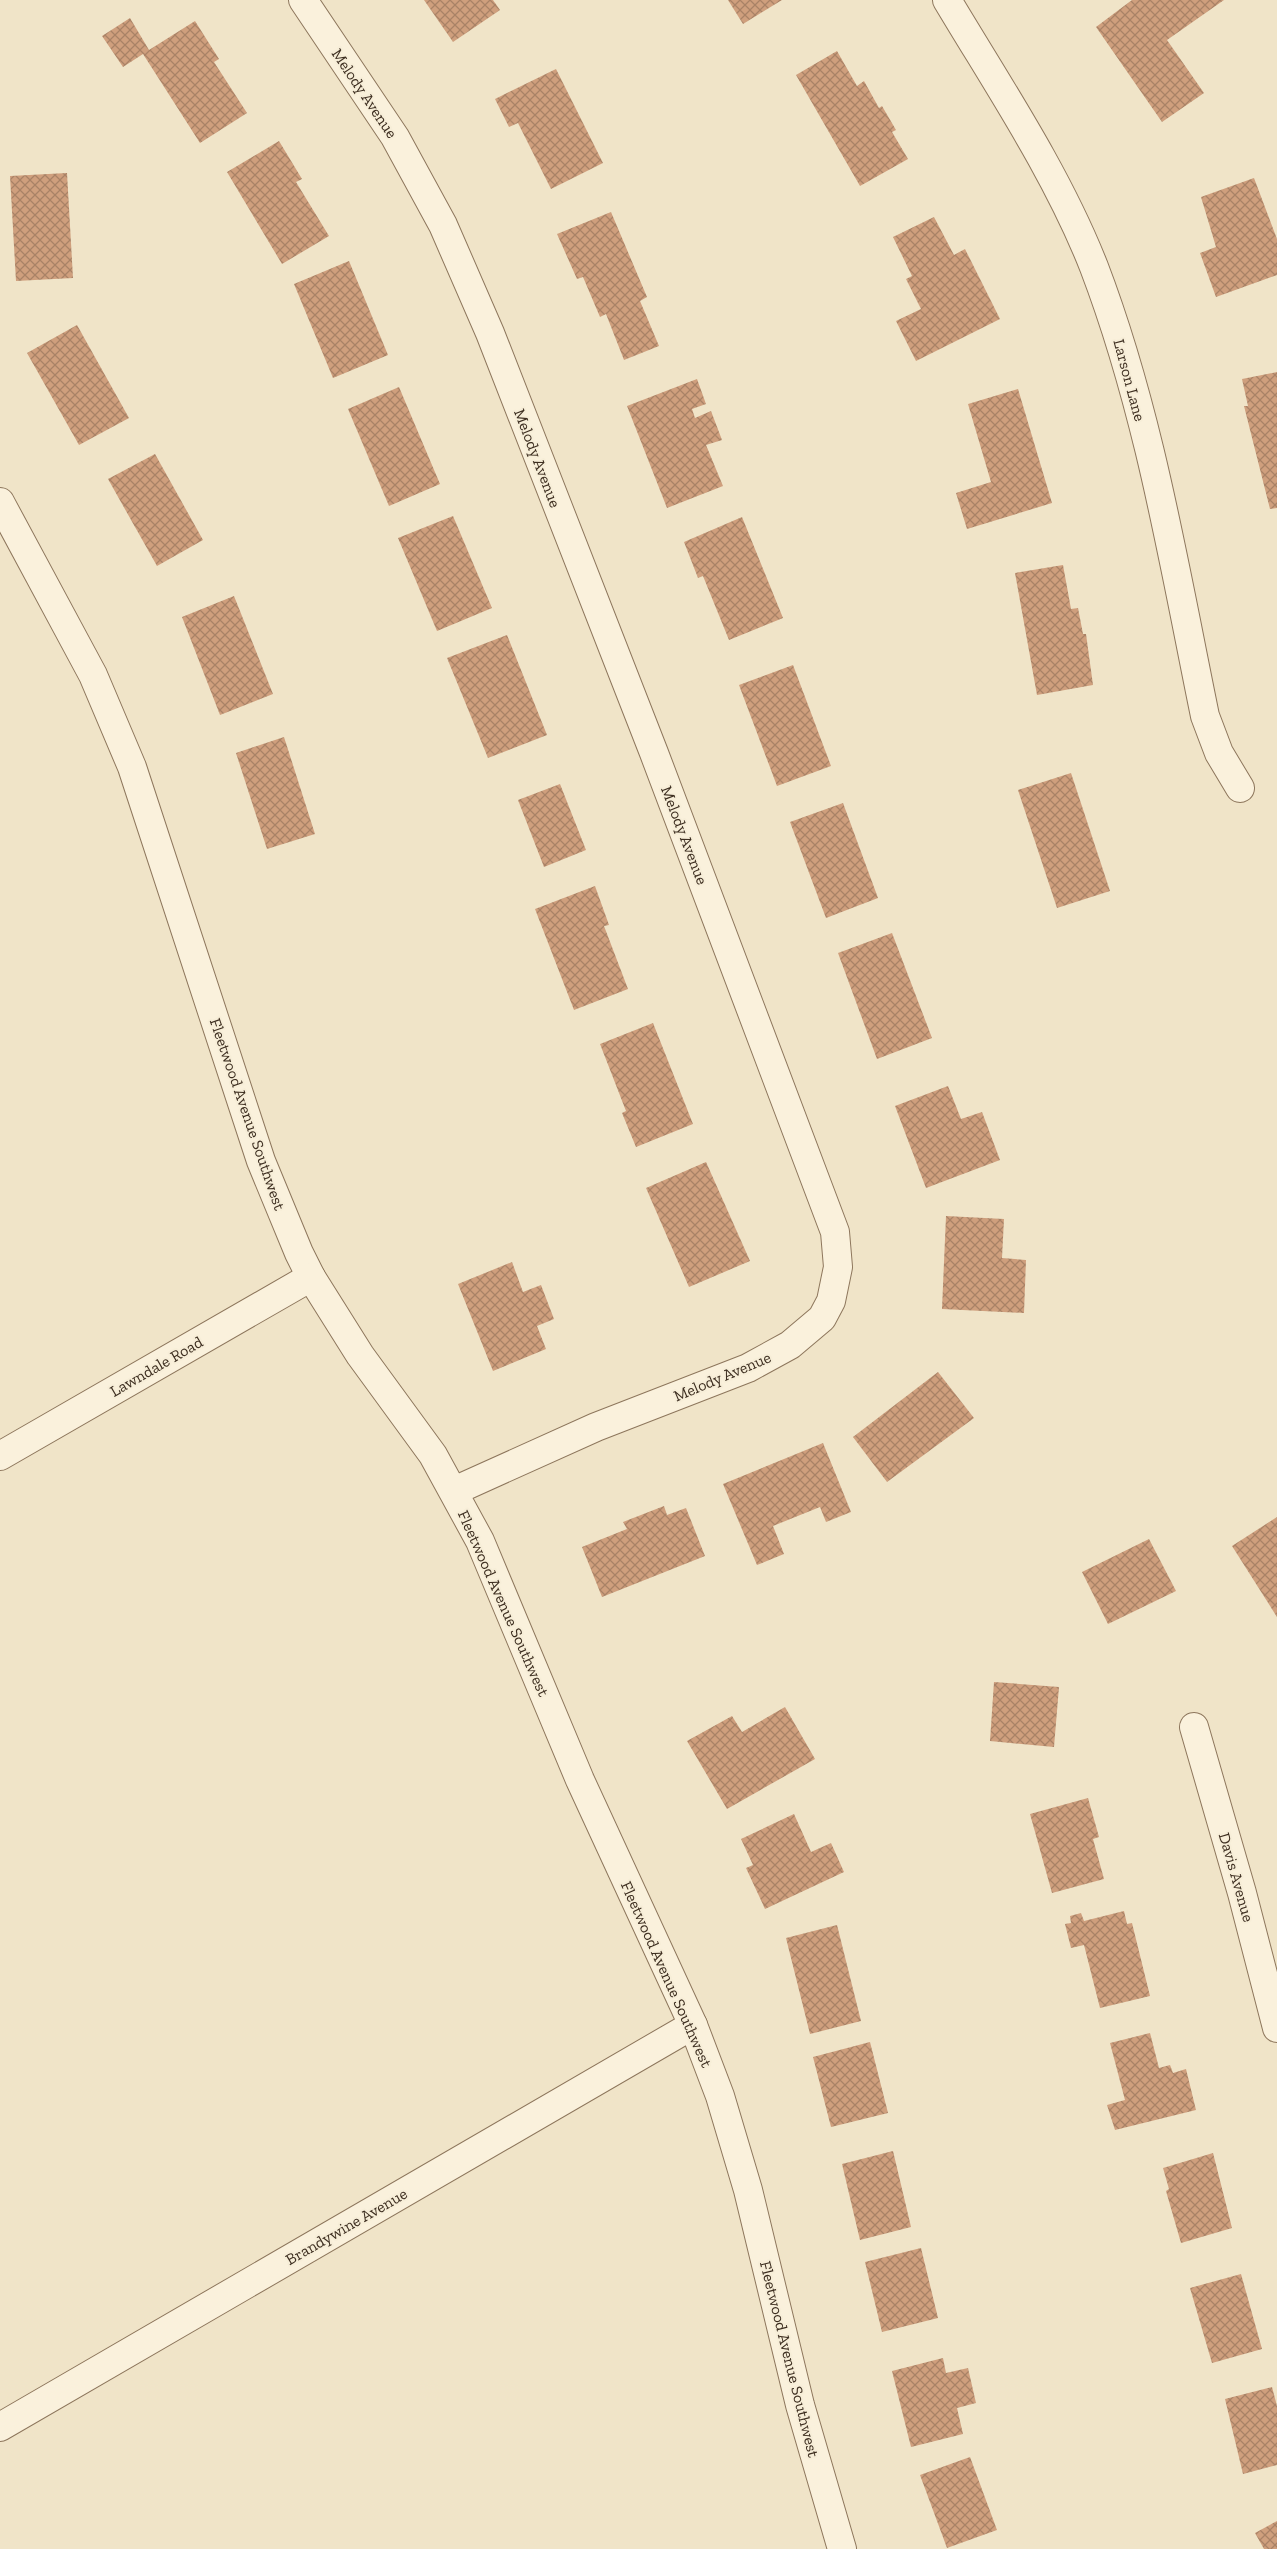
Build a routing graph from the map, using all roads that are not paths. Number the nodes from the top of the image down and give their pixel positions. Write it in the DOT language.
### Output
graph roads {
  1 [pos="303,0"];
  2 [pos="947,0"];
  3 [pos="0,502"];
  4 [pos="1240,788"];
  5 [pos="311,1277"];
  6 [pos="0,1456"];
  7 [pos="454,1491"];
  8 [pos="1194,1727"];
  9 [pos="693,2025"];
  10 [pos="1277,2028"];
  11 [pos="0,2427"];
  12 [pos="842,2549"];
  1 -- 7 [label="street, Melody Avenue"];
  2 -- 4 [label="street, Larson Lane"];
  3 -- 5 [label="street, Fleetwood Avenue Southwest"];
  5 -- 6 [label="street, Lawndale Road"];
  5 -- 7 [label="street, Fleetwood Avenue Southwest"];
  7 -- 9 [label="street, Fleetwood Avenue Southwest"];
  8 -- 10 [label="street, Davis Avenue"];
  9 -- 11 [label="street, Brandywine Avenue"];
  9 -- 12 [label="street, Fleetwood Avenue Southwest"];
}
